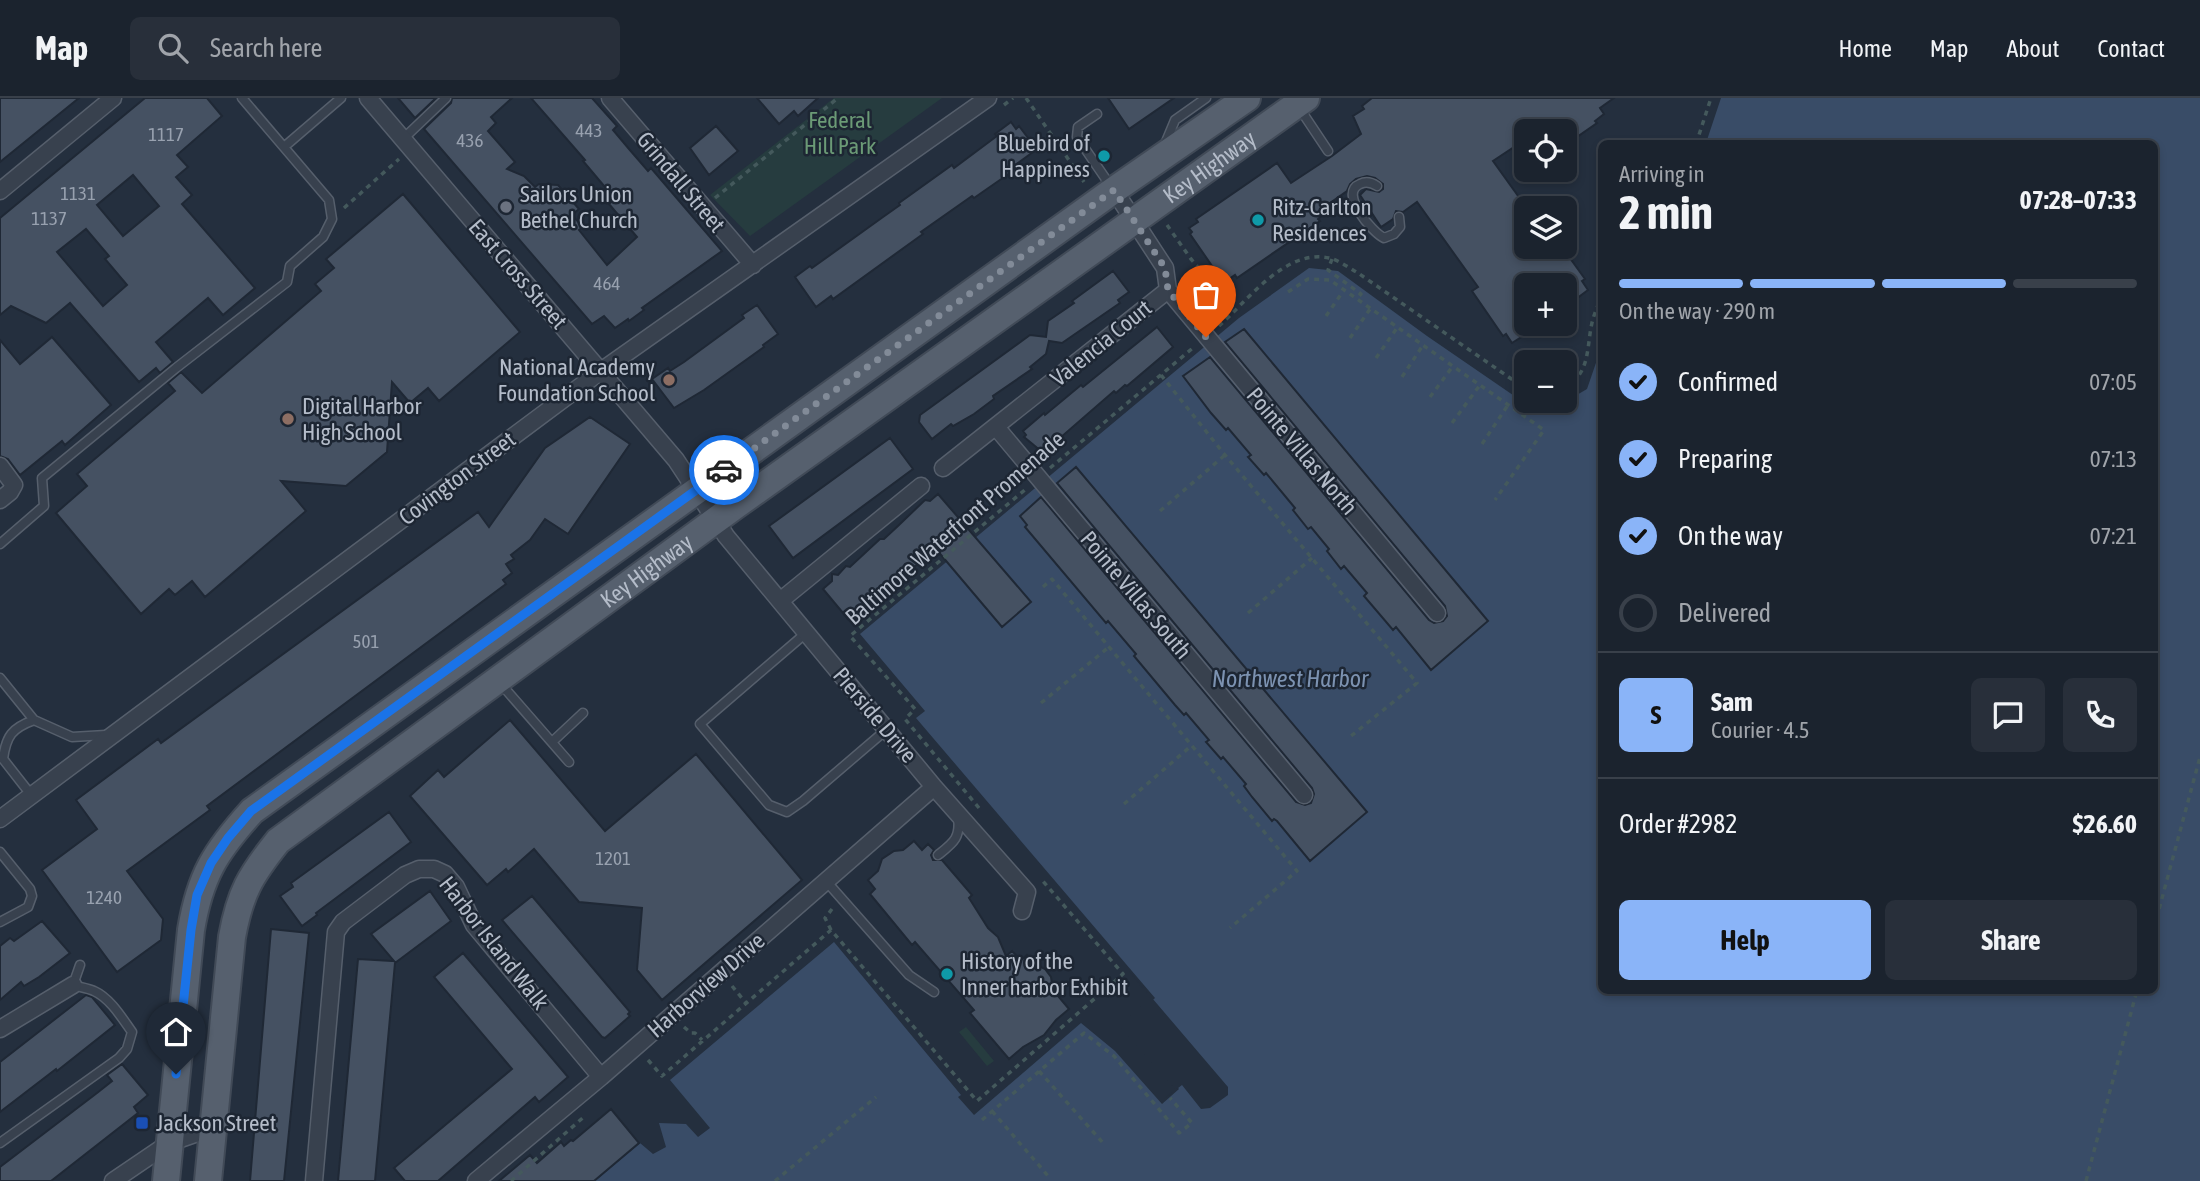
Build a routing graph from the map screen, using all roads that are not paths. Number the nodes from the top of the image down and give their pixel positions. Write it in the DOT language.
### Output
graph roads {
  1 [pos="113,98"];
  2 [pos="242,98"];
  3 [pos="341,98"];
  4 [pos="368,98"];
  5 [pos="446,98"];
  6 [pos="610,98"];
  7 [pos="988,98"];
  8 [pos="1206,98"];
  9 [pos="1247,98"];
  10 [pos="1298,100"];
  11 [pos="1097,114"];
  12 [pos="407,144"];
  13 [pos="284,147"];
  14 [pos="1328,150"];
  15 [pos="1159,158"];
  16 [pos="1377,186"];
  17 [pos="1114,190"];
  18 [pos="0,191"];
  19 [pos="1399,217"];
  20 [pos="1134,220"];
  21 [pos="752,265"];
  22 [pos="1168,290"];
  23 [pos="601,371"];
  24 [pos="996,427"];
  25 [pos="0,466"];
  26 [pos="943,468"];
  27 [pos="921,486"];
  28 [pos="696,490"];
  29 [pos="0,500"];
  30 [pos="716,520"];
  31 [pos="0,544"];
  32 [pos="780,601"];
  33 [pos="1437,612"];
  34 [pos="806,633"];
  35 [pos="0,678"];
  36 [pos="497,679"];
  37 [pos="583,713"];
  38 [pos="34,720"];
  39 [pos="886,730"];
  40 [pos="110,735"];
  41 [pos="552,741"];
  42 [pos="569,762"];
  43 [pos="934,787"];
  44 [pos="1304,795"];
  45 [pos="32,796"];
  46 [pos="958,814"];
  47 [pos="0,818"];
  48 [pos="0,852"];
  49 [pos="938,855"];
  50 [pos="826,881"];
  51 [pos="1022,911"];
  52 [pos="0,922"];
  53 [pos="80,965"];
  54 [pos="73,985"];
  55 [pos="934,992"];
  56 [pos="0,1030"];
  57 [pos="601,1077"];
  58 [pos="212,1128"];
  59 [pos="0,1143"];
  60 [pos="169,1143"];
  61 [pos="113,1181"];
  62 [pos="166,1181"];
  63 [pos="208,1181"];
  64 [pos="314,1181"];
  65 [pos="476,1181"];
  1 -- 18 [label="street"];
  2 -- 13 [label="lane"];
  3 -- 13 [label="lane"];
  4 -- 12 [label="street, East Cross Street"];
  5 -- 12 [label="lane"];
  6 -- 21 [label="street, Grindall Street"];
  7 -- 21 [label="street, Covington Street"];
  8 -- 15 [label="lane"];
  9 -- 15 [label="main road, Key Highway"];
  10 -- 14 [label="lane"];
  10 -- 20 [label="main road, Key Highway"];
  11 -- 17 [label="lane"];
  12 -- 23 [label="street, East Cross Street"];
  13 -- 31 [label="lane"];
  15 -- 17 [label="main road, Key Highway"];
  16 -- 19 [label="lane"];
  17 -- 20 [label="street, Valencia Court"];
  17 -- 28 [label="main road, Key Highway"];
  20 -- 22 [label="street, Valencia Court"];
  20 -- 30 [label="main road, Key Highway"];
  21 -- 23 [label="street, Covington Street"];
  22 -- 24 [label="street, Valencia Court"];
  22 -- 33 [label="street, Pointe Villas North"];
  23 -- 28 [label="street, East Cross Street"];
  23 -- 40 [label="street, Covington Street"];
  24 -- 26 [label="street, Valencia Court"];
  24 -- 44 [label="street, Pointe Villas South"];
  25 -- 29 [label="street"];
  27 -- 32 [label="street"];
  28 -- 30 [label="street, East Cross Street"];
  28 -- 60 [label="main road, Key Highway"];
  30 -- 32 [label="street, Pierside Drive"];
  30 -- 36 [label="main road, Key Highway"];
  32 -- 34 [label="street, Pierside Drive"];
  34 -- 39 [label="street, Pierside Drive"];
  34 -- 39 [label="lane"];
  35 -- 38 [label="lane"];
  36 -- 41 [label="lane"];
  36 -- 58 [label="main road, Key Highway"];
  37 -- 41 [label="lane"];
  38 -- 40 [label="lane"];
  38 -- 45 [label="lane"];
  39 -- 43 [label="street, Pierside Drive"];
  40 -- 45 [label="street, Covington Street"];
  41 -- 42 [label="lane"];
  43 -- 46 [label="street, Pierside Drive"];
  43 -- 50 [label="street, Harborview Drive"];
  45 -- 47 [label="street, Covington Street"];
  46 -- 49 [label="lane"];
  46 -- 51 [label="street, Pierside Drive"];
  48 -- 52 [label="lane"];
  50 -- 55 [label="lane"];
  50 -- 57 [label="street, Harborview Drive"];
  53 -- 54 [label="lane"];
  54 -- 56 [label="street"];
  54 -- 59 [label="lane"];
  57 -- 64 [label="street, Harbor Island Walk"];
  57 -- 65 [label="street, Harborview Drive"];
  58 -- 60 [label="street"];
  58 -- 63 [label="main road, Key Highway"];
  60 -- 61 [label="street"];
  60 -- 62 [label="main road, Key Highway"];
}
